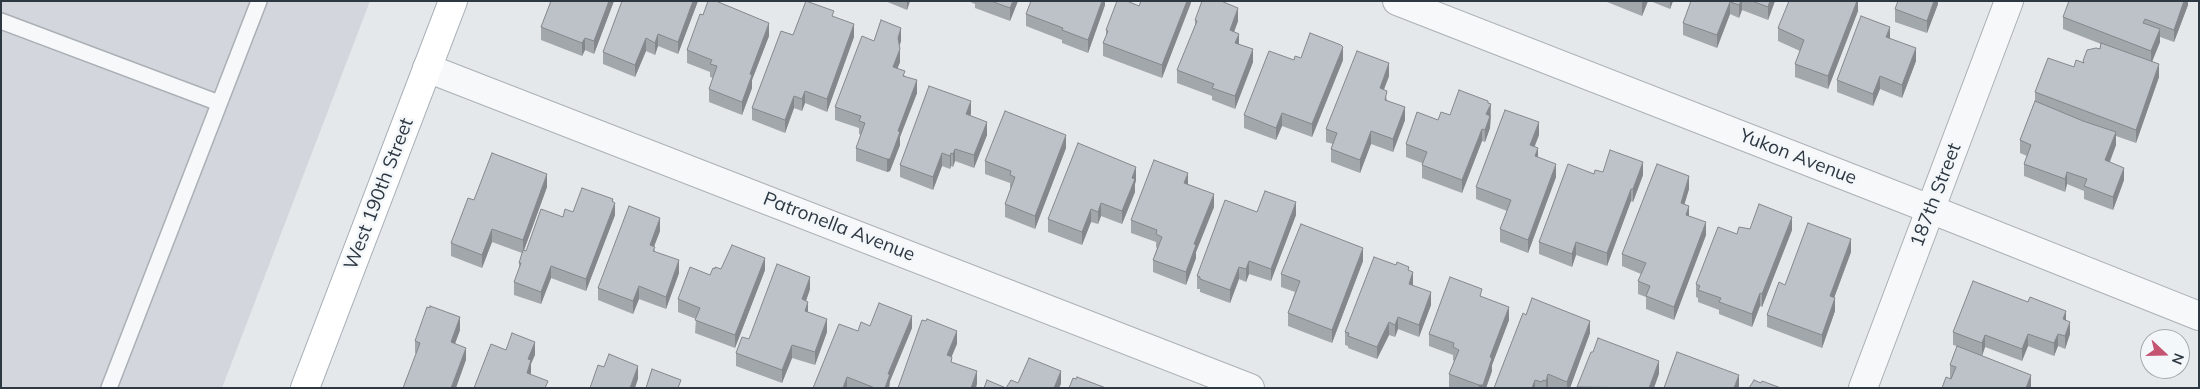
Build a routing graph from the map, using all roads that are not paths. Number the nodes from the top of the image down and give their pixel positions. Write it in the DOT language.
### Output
graph roads {
  1 [pos="259,1"];
  2 [pos="453,1"];
  3 [pos="1397,1"];
  4 [pos="2009,1"];
  5 [pos="1,21"];
  6 [pos="427,68"];
  7 [pos="219,103"];
  8 [pos="1930,209"];
  9 [pos="2199,316"];
  10 [pos="109,388"];
  11 [pos="305,388"];
  12 [pos="1250,388"];
  13 [pos="1862,388"];
  1 -- 7 [label="lane"];
  2 -- 6 [label="main road, West 190th Street"];
  3 -- 8 [label="street, Yukon Avenue"];
  4 -- 8 [label="street, 187th Street"];
  5 -- 7 [label="lane"];
  6 -- 11 [label="main road, West 190th Street"];
  6 -- 12 [label="street, Patronella Avenue"];
  7 -- 10 [label="lane"];
  8 -- 9 [label="street, Yukon Avenue"];
  8 -- 13 [label="street, 187th Street"];
}
